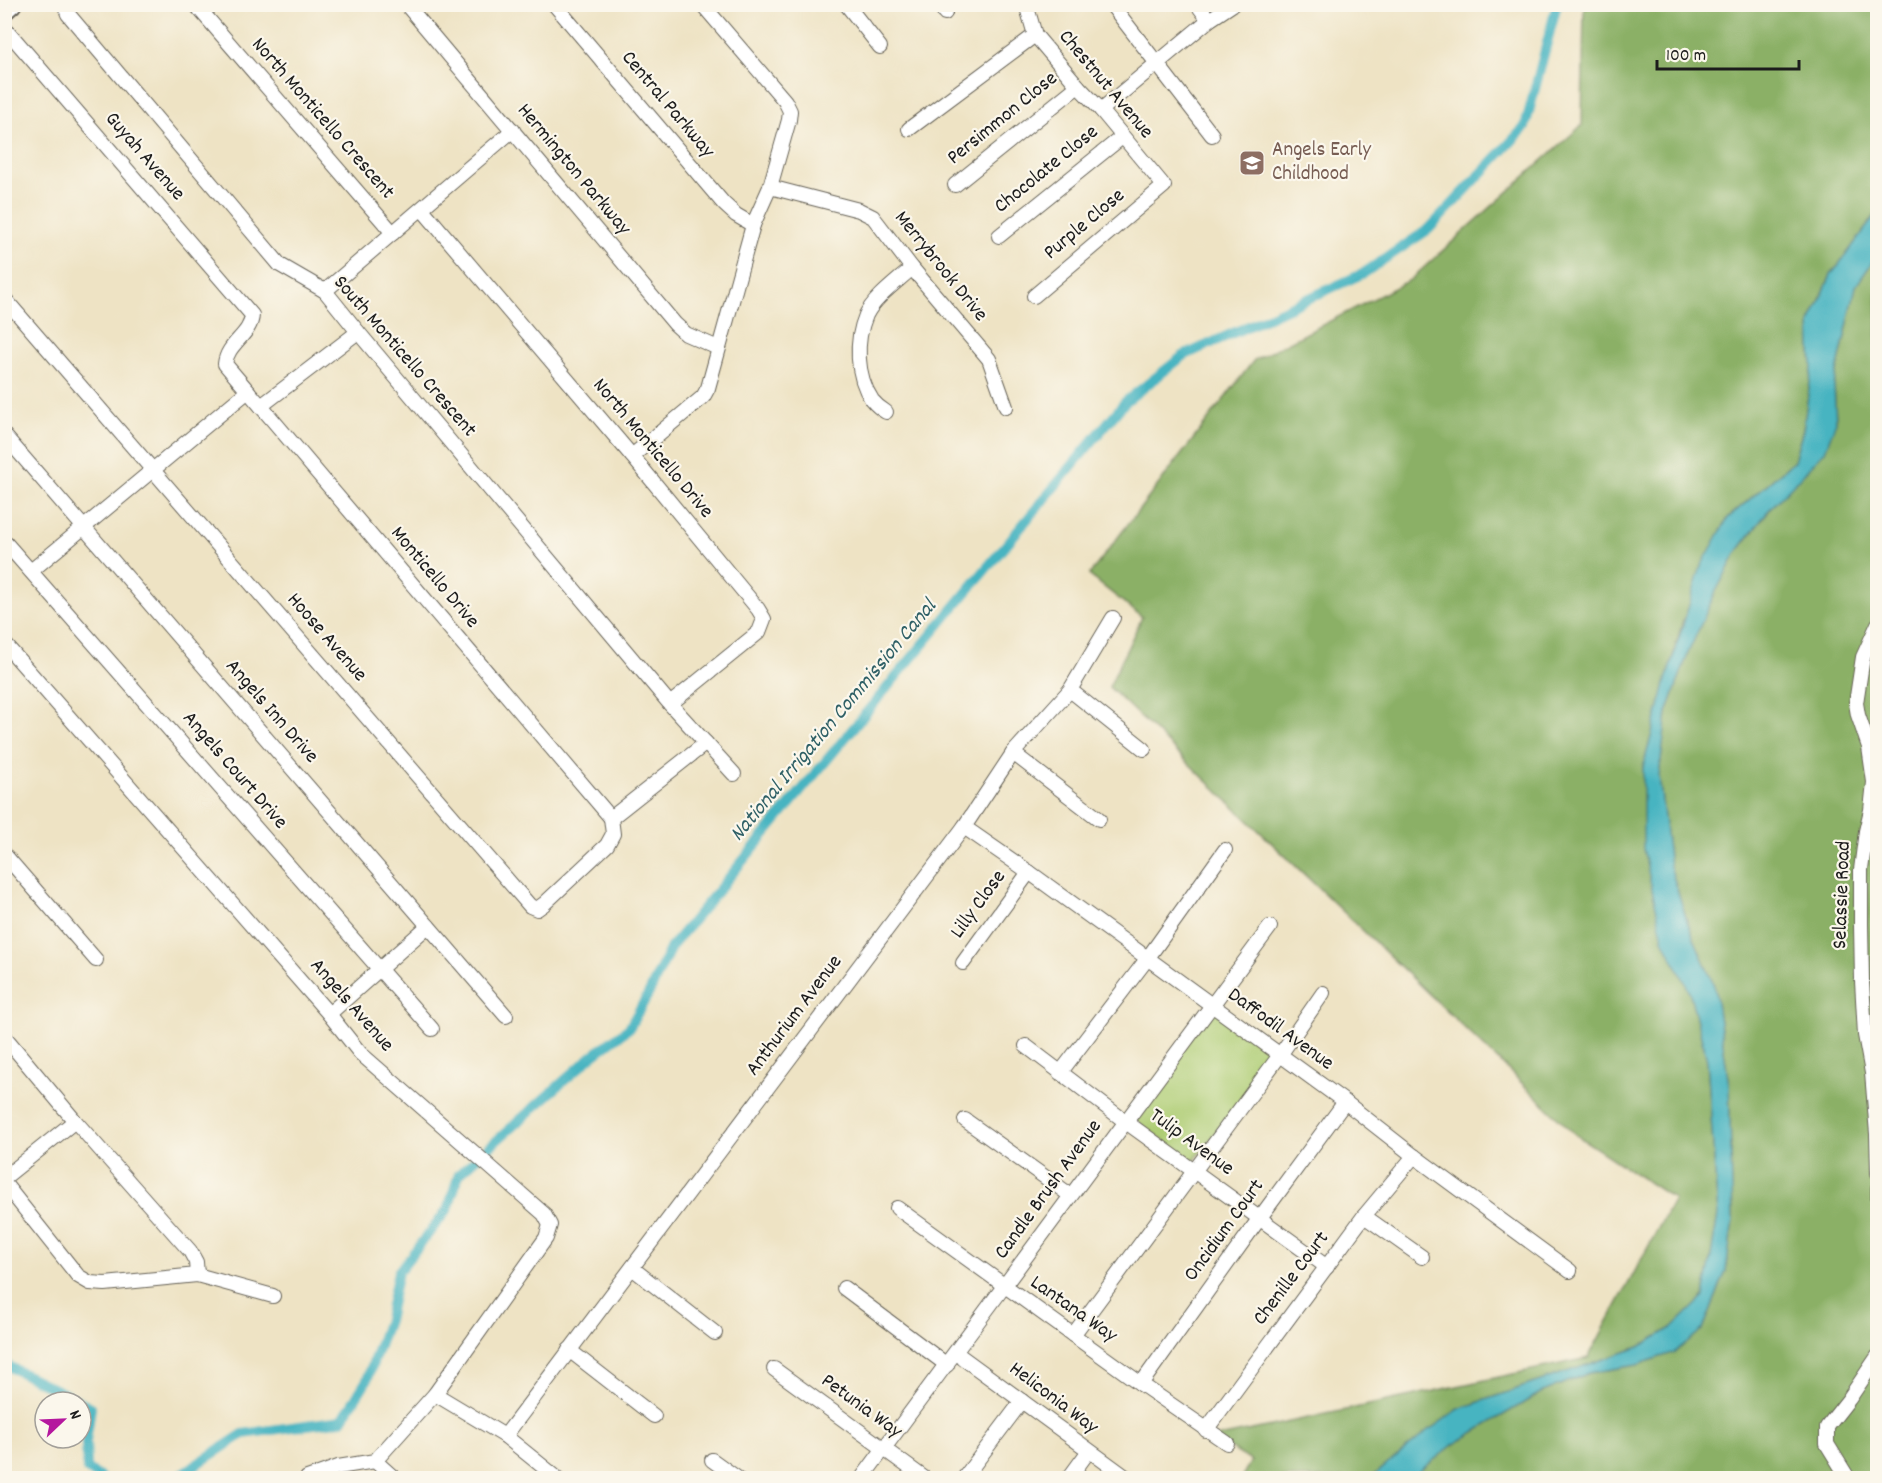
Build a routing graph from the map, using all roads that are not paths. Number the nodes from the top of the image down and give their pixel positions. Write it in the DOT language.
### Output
graph roads {
  1 [pos="13,4"];
  2 [pos="195,4"];
  3 [pos="406,4"];
  4 [pos="554,4"];
  5 [pos="702,4"];
  6 [pos="846,4"];
  7 [pos="1111,4"];
  8 [pos="1197,4"];
  9 [pos="1233,4"];
  10 [pos="66,5"];
  11 [pos="1025,5"];
  12 [pos="4,12"];
  13 [pos="1209,20"];
  14 [pos="4,27"];
  15 [pos="1035,35"];
  16 [pos="880,47"];
  17 [pos="1156,63"];
  18 [pos="1078,86"];
  19 [pos="1101,110"];
  20 [pos="909,129"];
  21 [pos="513,130"];
  22 [pos="1212,135"];
  23 [pos="1122,137"];
  24 [pos="955,185"];
  25 [pos="1164,186"];
  26 [pos="770,187"];
  27 [pos="422,209"];
  28 [pos="753,225"];
  29 [pos="393,233"];
  30 [pos="999,236"];
  31 [pos="912,268"];
  32 [pos="325,291"];
  33 [pos="1034,296"];
  34 [pos="4,298"];
  35 [pos="358,332"];
  36 [pos="718,348"];
  37 [pos="225,364"];
  38 [pos="248,391"];
  39 [pos="261,406"];
  40 [pos="1006,407"];
  41 [pos="886,412"];
  42 [pos="4,435"];
  43 [pos="632,456"];
  44 [pos="153,470"];
  45 [pos="84,527"];
  46 [pos="4,541"];
  47 [pos="31,571"];
  48 [pos="1113,618"];
  49 [pos="1878,624"];
  50 [pos="4,643"];
  51 [pos="1071,690"];
  52 [pos="670,704"];
  53 [pos="706,743"];
  54 [pos="1144,749"];
  55 [pos="1013,753"];
  56 [pos="734,774"];
  57 [pos="611,818"];
  58 [pos="1099,819"];
  59 [pos="964,827"];
  60 [pos="1225,850"];
  61 [pos="4,854"];
  62 [pos="1029,872"];
  63 [pos="428,926"];
  64 [pos="1270,927"];
  65 [pos="1147,959"];
  66 [pos="96,960"];
  67 [pos="963,963"];
  68 [pos="379,969"];
  69 [pos="1323,993"];
  70 [pos="1212,1007"];
  71 [pos="329,1014"];
  72 [pos="506,1016"];
  73 [pos="432,1029"];
  74 [pos="4,1036"];
  75 [pos="1026,1046"];
  76 [pos="1280,1055"];
  77 [pos="1060,1073"];
  78 [pos="1345,1102"];
  79 [pos="965,1119"];
  80 [pos="75,1121"];
  81 [pos="1126,1122"];
  82 [pos="1414,1156"];
  83 [pos="1194,1171"];
  84 [pos="1878,1173"];
  85 [pos="4,1178"];
  86 [pos="4,1183"];
  87 [pos="1878,1188"];
  88 [pos="1070,1196"];
  89 [pos="897,1208"];
  90 [pos="1364,1216"];
  91 [pos="1258,1219"];
  92 [pos="1878,1249"];
  93 [pos="1422,1257"];
  94 [pos="1327,1267"];
  95 [pos="632,1268"];
  96 [pos="1570,1271"];
  97 [pos="197,1275"];
  98 [pos="1005,1287"];
  99 [pos="843,1288"];
  100 [pos="273,1296"];
  101 [pos="715,1333"];
  102 [pos="1073,1335"];
  103 [pos="569,1350"];
  104 [pos="956,1353"];
  105 [pos="1878,1356"];
  106 [pos="946,1365"];
  107 [pos="774,1369"];
  108 [pos="1141,1384"];
  109 [pos="435,1394"];
  110 [pos="1022,1401"];
  111 [pos="654,1416"];
  112 [pos="1206,1430"];
  113 [pos="505,1436"];
  114 [pos="1227,1443"];
  115 [pos="883,1449"];
  116 [pos="1088,1452"];
  117 [pos="712,1460"];
  118 [pos="375,1461"];
  119 [pos="307,1479"];
  120 [pos="394,1479"];
  121 [pos="557,1479"];
  122 [pos="737,1479"];
  123 [pos="862,1479"];
  124 [pos="924,1479"];
  125 [pos="964,1479"];
  126 [pos="1069,1479"];
  127 [pos="1126,1479"];
  128 [pos="1848,1479"];
  1 -- 12 [label="main road"];
  2 -- 29 [label="street, North Monticello Crescent"];
  3 -- 21 [label="street, Hermington Parkway"];
  4 -- 28 [label="street, Central Parkway"];
  5 -- 26 [label="street"];
  6 -- 16 [label="street"];
  7 -- 17 [label="street"];
  8 -- 13 [label="street"];
  9 -- 13 [label="street"];
  10 -- 32 [label="street, South Monticello Crescent"];
  11 -- 15 [label="street, Chestnut Avenue"];
  13 -- 17 [label="street"];
  14 -- 37 [label="street, Guyah Avenue"];
  15 -- 18 [label="street, Chestnut Avenue"];
  15 -- 20 [label="street"];
  17 -- 19 [label="street"];
  17 -- 22 [label="street"];
  18 -- 19 [label="street, Chestnut Avenue"];
  18 -- 24 [label="street, Persimmon Close"];
  19 -- 23 [label="street, Chestnut Avenue"];
  21 -- 27 [label="street"];
  21 -- 36 [label="street, Hermington Parkway"];
  23 -- 25 [label="street, Chestnut Avenue"];
  23 -- 30 [label="street, Chocolate Close"];
  25 -- 33 [label="street, Purple Close"];
  26 -- 28 [label="street"];
  26 -- 31 [label="street, Merrybrook Drive"];
  27 -- 29 [label="street"];
  27 -- 43 [label="street, North Monticello Drive"];
  28 -- 36 [label="street"];
  29 -- 32 [label="street"];
  31 -- 40 [label="street, Merrybrook Drive"];
  31 -- 41 [label="street"];
  32 -- 35 [label="street, South Monticello Crescent"];
  34 -- 44 [label="street, Hoose Avenue"];
  35 -- 39 [label="street"];
  35 -- 52 [label="street, South Monticello Crescent"];
  36 -- 43 [label="street"];
  37 -- 38 [label="street, Monticello Drive"];
  38 -- 39 [label="street, Monticello Drive"];
  38 -- 44 [label="street"];
  39 -- 57 [label="street, Monticello Drive"];
  42 -- 45 [label="street, Angels Inn Drive"];
  43 -- 52 [label="street, North Monticello Drive"];
  44 -- 45 [label="street"];
  44 -- 57 [label="street, Hoose Avenue"];
  45 -- 47 [label="street"];
  45 -- 63 [label="street, Angels Inn Drive"];
  46 -- 47 [label="street, Angels Court Drive"];
  47 -- 68 [label="street, Angels Court Drive"];
  48 -- 51 [label="street, Anthurium Avenue"];
  49 -- 84 [label="street, Selassie Road"];
  50 -- 71 [label="street, Angels Avenue"];
  51 -- 54 [label="street"];
  51 -- 55 [label="street, Anthurium Avenue"];
  52 -- 53 [label="street, South Monticello Crescent"];
  53 -- 56 [label="street, South Monticello Crescent"];
  53 -- 57 [label="street"];
  55 -- 58 [label="street"];
  55 -- 59 [label="street, Anthurium Avenue"];
  59 -- 62 [label="street, Daffodil Avenue"];
  59 -- 95 [label="street, Anthurium Avenue"];
  60 -- 65 [label="street"];
  61 -- 66 [label="street"];
  62 -- 65 [label="street, Daffodil Avenue"];
  62 -- 67 [label="street, Lilly Close"];
  63 -- 68 [label="street"];
  63 -- 72 [label="street, Angels Inn Drive"];
  64 -- 70 [label="street, Candle Brush Avenue"];
  65 -- 70 [label="street, Daffodil Avenue"];
  65 -- 77 [label="street"];
  68 -- 71 [label="street"];
  68 -- 73 [label="street, Angels Court Drive"];
  69 -- 76 [label="street"];
  70 -- 76 [label="street, Daffodil Avenue"];
  70 -- 81 [label="street, Candle Brush Avenue"];
  71 -- 109 [label="street, Angels Avenue"];
  74 -- 80 [label="street"];
  75 -- 77 [label="street, Tulip Avenue"];
  76 -- 78 [label="street, Daffodil Avenue"];
  76 -- 83 [label="street"];
  77 -- 81 [label="street, Tulip Avenue"];
  78 -- 82 [label="street, Daffodil Avenue"];
  78 -- 91 [label="street, Oncidium Court"];
  79 -- 88 [label="street"];
  80 -- 85 [label="street"];
  80 -- 97 [label="street"];
  81 -- 83 [label="street, Tulip Avenue"];
  81 -- 88 [label="street, Candle Brush Avenue"];
  82 -- 90 [label="street, Chenille Court"];
  82 -- 96 [label="street, Daffodil Avenue"];
  83 -- 91 [label="street, Tulip Avenue"];
  83 -- 102 [label="street"];
  86 -- 97 [label="street"];
  87 -- 92 [label="street"];
  88 -- 98 [label="street, Candle Brush Avenue"];
  89 -- 98 [label="street, Lantana Way"];
  90 -- 93 [label="street"];
  90 -- 94 [label="street, Chenille Court"];
  91 -- 94 [label="street, Tulip Avenue"];
  91 -- 108 [label="street, Oncidium Court"];
  94 -- 112 [label="street, Chenille Court"];
  95 -- 101 [label="street"];
  95 -- 103 [label="street, Anthurium Avenue"];
  97 -- 100 [label="street"];
  98 -- 102 [label="street, Lantana Way"];
  98 -- 104 [label="street, Candle Brush Avenue"];
  99 -- 106 [label="street"];
  102 -- 108 [label="street, Lantana Way"];
  103 -- 111 [label="street"];
  103 -- 113 [label="street, Anthurium Avenue"];
  104 -- 106 [label="street, Candle Brush Avenue"];
  104 -- 110 [label="street, Heliconia Way"];
  105 -- 128 [label="street"];
  106 -- 115 [label="street, Candle Brush Avenue"];
  107 -- 115 [label="street, Petunia Way"];
  108 -- 112 [label="street, Lantana Way"];
  109 -- 113 [label="street"];
  109 -- 118 [label="street"];
  110 -- 116 [label="street, Heliconia Way"];
  110 -- 125 [label="street"];
  112 -- 114 [label="street, Lantana Way"];
  113 -- 121 [label="street"];
  115 -- 123 [label="street, Candle Brush Avenue"];
  115 -- 124 [label="street, Petunia Way"];
  116 -- 126 [label="street"];
  116 -- 127 [label="street, Heliconia Way"];
  117 -- 122 [label="street"];
  118 -- 119 [label="street"];
  118 -- 120 [label="street"];
}
